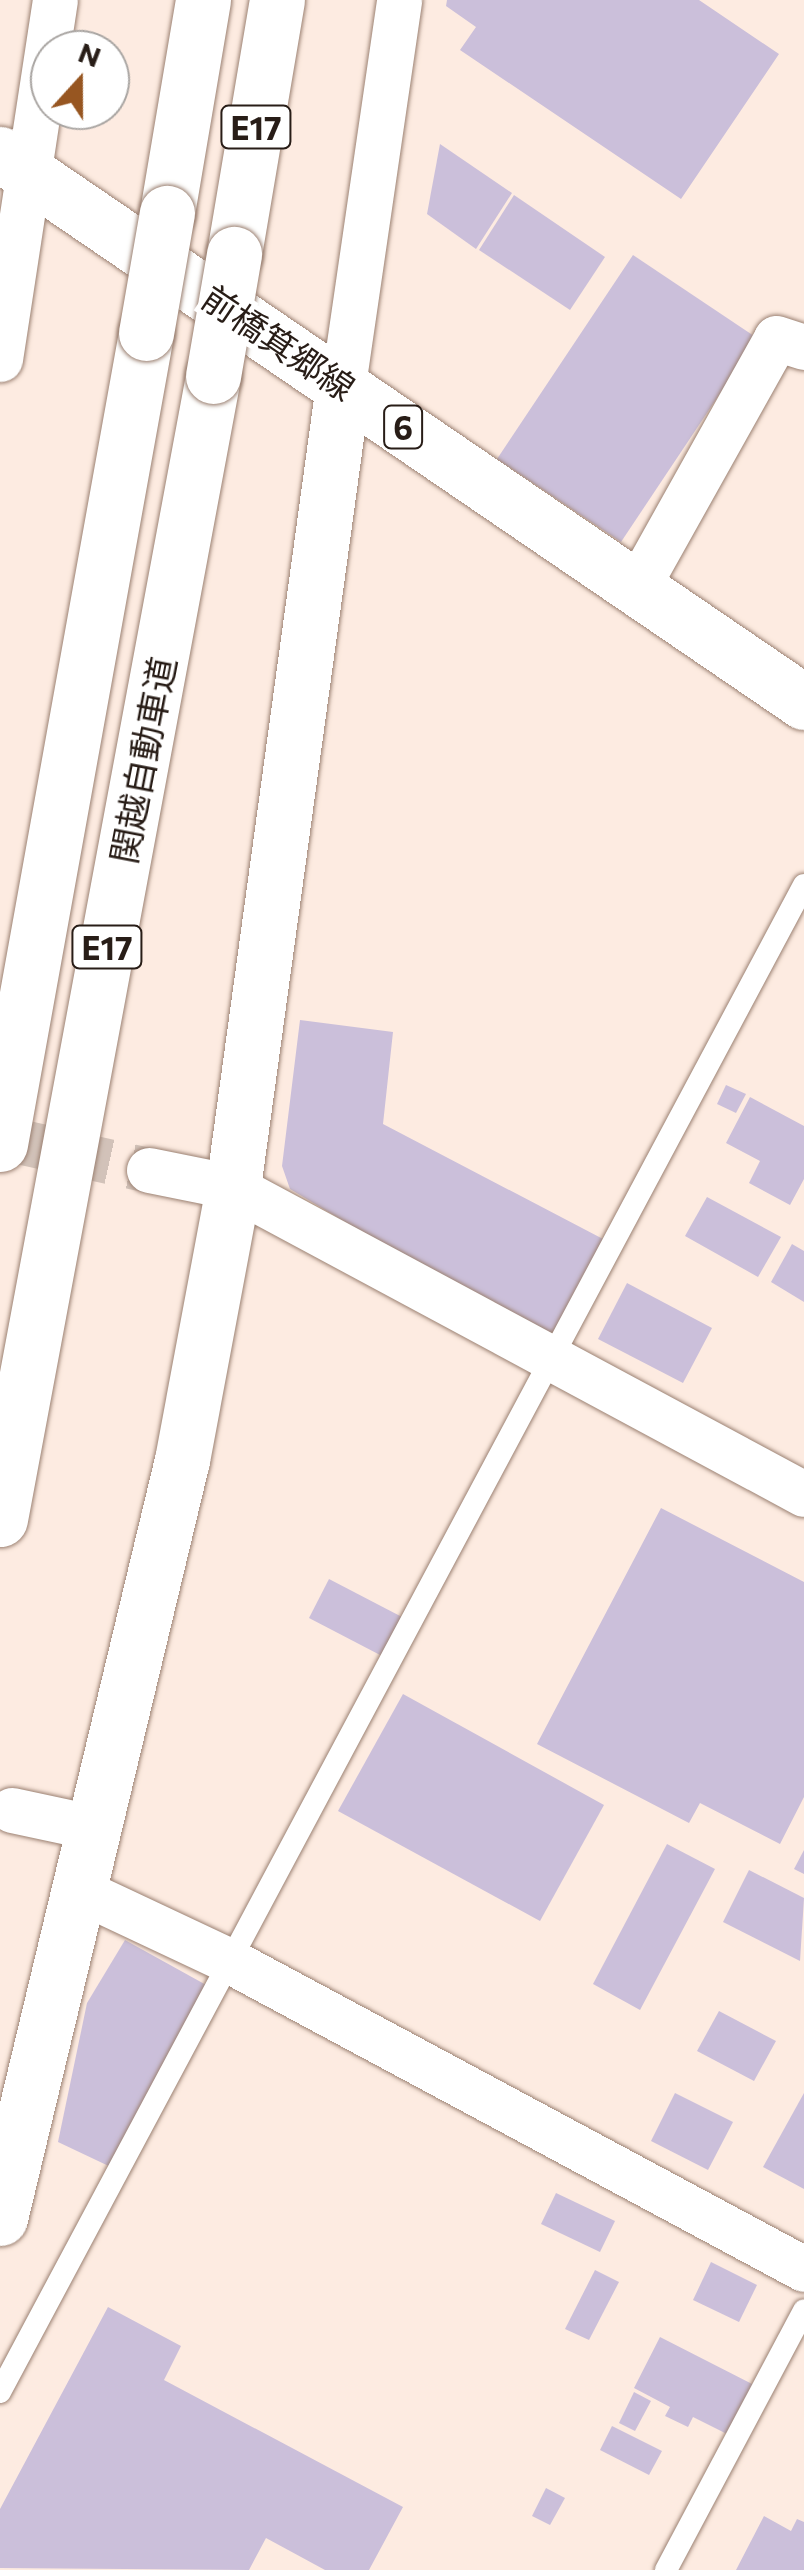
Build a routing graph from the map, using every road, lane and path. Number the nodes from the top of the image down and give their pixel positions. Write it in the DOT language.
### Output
graph roads {
  1 [pos="55,0"];
  2 [pos="203,0"];
  3 [pos="277,0"];
  4 [pos="399,0"];
  5 [pos="13,162"];
  6 [pos="804,347"];
  7 [pos="0,359"];
  8 [pos="343,386"];
  9 [pos="636,589"];
  10 [pos="804,702"];
  11 [pos="804,886"];
  12 [pos="0,1144"];
  13 [pos="149,1170"];
  14 [pos="233,1187"];
  15 [pos="552,1360"];
  16 [pos="804,1494"];
  17 [pos="0,1519"];
  18 [pos="12,1810"];
  19 [pos="96,1828"];
  20 [pos="83,1892"];
  21 [pos="232,1962"];
  22 [pos="0,2218"];
  23 [pos="804,2269"];
  24 [pos="804,2310"];
  25 [pos="0,2392"];
  26 [pos="666,2570"];
  1 -- 5 [label="street"];
  2 -- 12 [label="main road, 関越自動車道 / E17, bridge"];
  3 -- 17 [label="main road, 関越自動車道 / E17, bridge"];
  4 -- 8 [label="street"];
  5 -- 7 [label="street"];
  5 -- 8 [label="main road, 前橋箕郷線 / 6"];
  6 -- 9 [label="street"];
  8 -- 9 [label="main road, 前橋箕郷線 / 6"];
  8 -- 14 [label="main road"];
  9 -- 10 [label="main road, 前橋箕郷線 / 6"];
  11 -- 15 [label="lane"];
  13 -- 14 [label="street"];
  14 -- 15 [label="street"];
  14 -- 19 [label="main road"];
  15 -- 16 [label="street"];
  15 -- 21 [label="lane"];
  18 -- 19 [label="street"];
  19 -- 20 [label="main road"];
  20 -- 21 [label="street"];
  20 -- 22 [label="main road"];
  21 -- 23 [label="street"];
  21 -- 25 [label="lane"];
  24 -- 26 [label="lane"];
}
